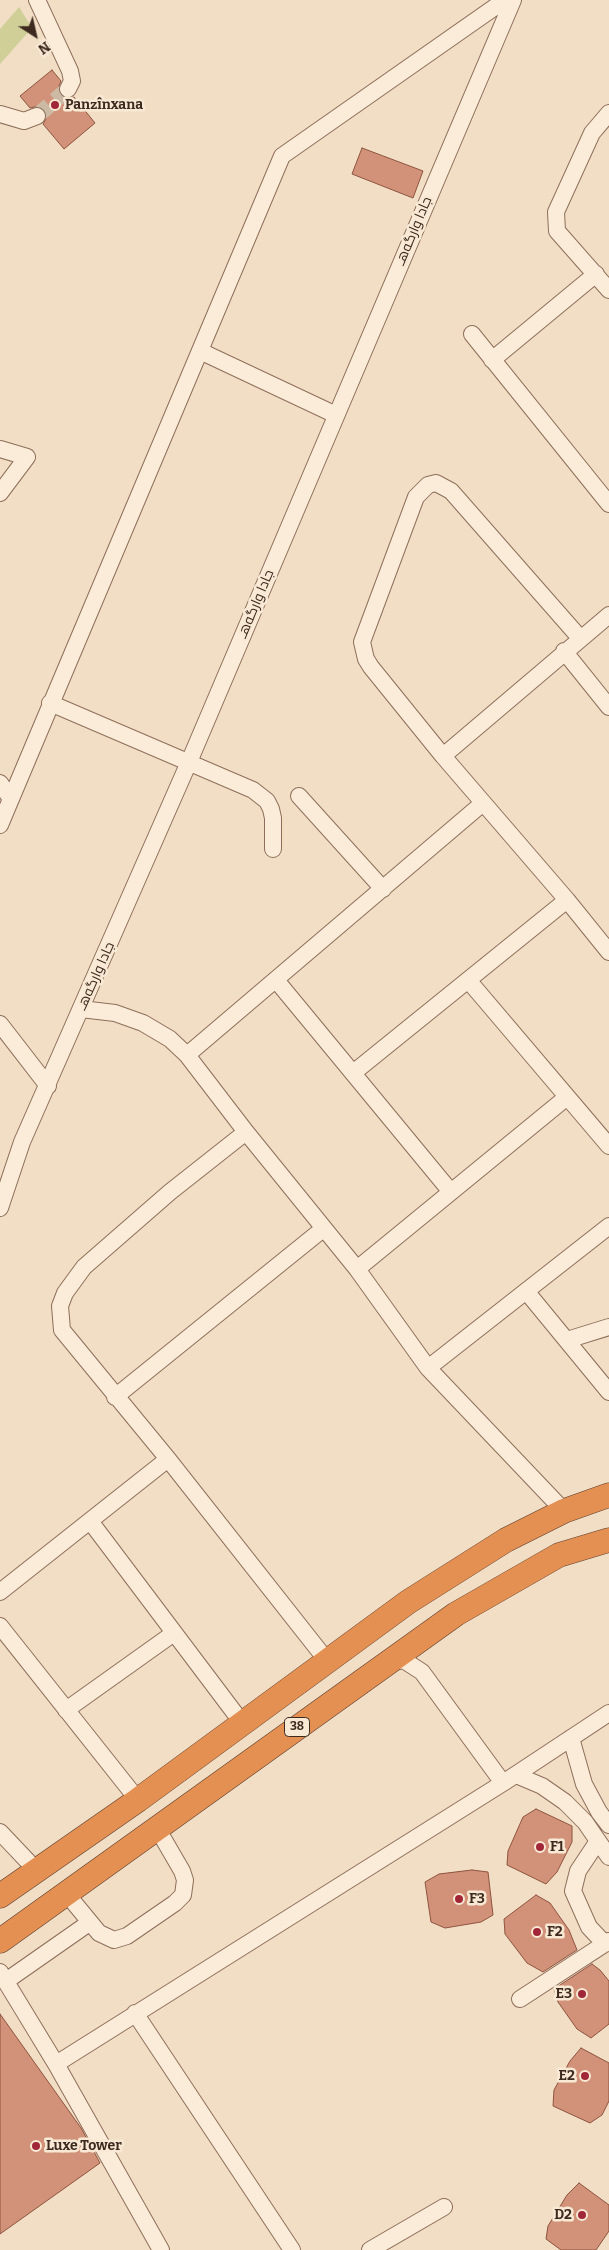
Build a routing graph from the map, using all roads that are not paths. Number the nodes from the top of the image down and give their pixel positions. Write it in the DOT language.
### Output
graph roads {
  1 [pos="36,0"];
  2 [pos="505,0"];
  3 [pos="513,0"];
  4 [pos="68,90"];
  5 [pos="0,114"];
  6 [pos="609,114"];
  7 [pos="37,116"];
  8 [pos="596,274"];
  9 [pos="609,290"];
  10 [pos="472,334"];
  11 [pos="200,351"];
  12 [pos="492,360"];
  13 [pos="336,415"];
  14 [pos="0,449"];
  15 [pos="0,493"];
  16 [pos="609,504"];
  17 [pos="609,615"];
  18 [pos="580,638"];
  19 [pos="564,651"];
  20 [pos="50,703"];
  21 [pos="609,707"];
  22 [pos="443,756"];
  23 [pos="189,762"];
  24 [pos="0,783"];
  25 [pos="299,796"];
  26 [pos="11,799"];
  27 [pos="483,803"];
  28 [pos="0,826"];
  29 [pos="272,849"];
  30 [pos="383,889"];
  31 [pos="567,900"];
  32 [pos="609,952"];
  33 [pos="276,980"];
  34 [pos="468,980"];
  35 [pos="81,1009"];
  36 [pos="0,1024"];
  37 [pos="187,1055"];
  38 [pos="352,1073"];
  39 [pos="48,1086"];
  40 [pos="567,1097"];
  41 [pos="246,1132"];
  42 [pos="609,1146"];
  43 [pos="450,1192"];
  44 [pos="0,1208"];
  45 [pos="609,1226"];
  46 [pos="323,1229"];
  47 [pos="357,1269"];
  48 [pos="526,1291"];
  49 [pos="609,1327"];
  50 [pos="567,1340"];
  51 [pos="428,1368"];
  52 [pos="609,1392"];
  53 [pos="115,1397"];
  54 [pos="168,1459"];
  55 [pos="609,1495"];
  56 [pos="564,1511"];
  57 [pos="90,1521"];
  58 [pos="609,1540"];
  59 [pos="0,1592"];
  60 [pos="0,1626"];
  61 [pos="174,1633"];
  62 [pos="422,1638"];
  63 [pos="391,1660"];
  64 [pos="328,1662"];
  65 [pos="422,1672"];
  66 [pos="66,1710"];
  67 [pos="609,1713"];
  68 [pos="243,1724"];
  69 [pos="571,1738"];
  70 [pos="509,1779"];
  71 [pos="138,1800"];
  72 [pos="609,1825"];
  73 [pos="99,1827"];
  74 [pos="157,1828"];
  75 [pos="0,1832"];
  76 [pos="598,1841"];
  77 [pos="121,1855"];
  78 [pos="609,1857"];
  79 [pos="44,1865"];
  80 [pos="69,1891"];
  81 [pos="0,1896"];
  82 [pos="90,1923"];
  83 [pos="0,1941"];
  84 [pos="607,1942"];
  85 [pos="3,1977"];
  86 [pos="520,1998"];
  87 [pos="135,2013"];
  88 [pos="56,2064"];
  89 [pos="444,2207"];
  90 [pos="161,2250"];
  91 [pos="292,2250"];
  92 [pos="370,2250"];
  1 -- 4 [label="street"];
  2 -- 11 [label="street"];
  3 -- 13 [label="street, جادا وارگه‌هـ"];
  5 -- 7 [label="street"];
  6 -- 8 [label="street"];
  8 -- 9 [label="street"];
  8 -- 12 [label="street"];
  10 -- 12 [label="street"];
  11 -- 13 [label="street"];
  11 -- 20 [label="street"];
  12 -- 16 [label="street"];
  13 -- 23 [label="street, جادا وارگه‌هـ"];
  14 -- 15 [label="street"];
  17 -- 18 [label="street"];
  18 -- 19 [label="street"];
  18 -- 22 [label="street"];
  19 -- 21 [label="street"];
  19 -- 22 [label="street"];
  20 -- 23 [label="street"];
  20 -- 26 [label="street"];
  22 -- 27 [label="street"];
  23 -- 29 [label="street"];
  23 -- 35 [label="street, جادا وارگه‌هـ"];
  24 -- 26 [label="street"];
  25 -- 30 [label="street"];
  26 -- 28 [label="street"];
  27 -- 30 [label="street"];
  27 -- 31 [label="street"];
  30 -- 33 [label="street"];
  31 -- 32 [label="street"];
  31 -- 34 [label="street"];
  33 -- 37 [label="street"];
  33 -- 38 [label="street"];
  34 -- 38 [label="street"];
  34 -- 40 [label="street"];
  35 -- 37 [label="street"];
  35 -- 39 [label="street, جادا وارگه‌هـ"];
  36 -- 39 [label="street"];
  37 -- 41 [label="street"];
  38 -- 43 [label="street"];
  39 -- 44 [label="street, جادا وارگه‌هـ"];
  40 -- 42 [label="street"];
  40 -- 43 [label="street"];
  41 -- 46 [label="street"];
  41 -- 53 [label="street"];
  43 -- 47 [label="street"];
  45 -- 48 [label="street"];
  46 -- 47 [label="street"];
  46 -- 53 [label="street"];
  47 -- 51 [label="street"];
  48 -- 50 [label="street"];
  48 -- 51 [label="street"];
  49 -- 50 [label="street"];
  50 -- 52 [label="street"];
  51 -- 56 [label="street"];
  53 -- 54 [label="street"];
  54 -- 57 [label="street"];
  54 -- 64 [label="street"];
  55 -- 56 [label="highway, 38"];
  56 -- 64 [label="highway, 38"];
  57 -- 59 [label="street"];
  57 -- 61 [label="street"];
  58 -- 62 [label="highway, 38"];
  60 -- 66 [label="street"];
  61 -- 66 [label="street"];
  61 -- 68 [label="street"];
  62 -- 63 [label="highway, 38"];
  62 -- 65 [label="street"];
  63 -- 65 [label="street"];
  63 -- 74 [label="highway, 38"];
  64 -- 68 [label="highway, 38"];
  65 -- 70 [label="street"];
  66 -- 71 [label="street"];
  67 -- 69 [label="street"];
  68 -- 71 [label="highway, 38"];
  69 -- 70 [label="street"];
  69 -- 72 [label="street"];
  70 -- 76 [label="street"];
  70 -- 87 [label="street"];
  71 -- 73 [label="highway, 38"];
  73 -- 77 [label="highway"];
  73 -- 79 [label="highway, 38"];
  74 -- 77 [label="highway, 38"];
  74 -- 82 [label="street"];
  75 -- 79 [label="street"];
  76 -- 78 [label="street"];
  76 -- 84 [label="street"];
  77 -- 80 [label="highway, 38"];
  79 -- 80 [label="highway"];
  79 -- 81 [label="highway, 38"];
  80 -- 82 [label="street"];
  80 -- 83 [label="highway, 38"];
  82 -- 85 [label="street"];
  84 -- 86 [label="street"];
  85 -- 88 [label="street"];
  87 -- 88 [label="street"];
  87 -- 91 [label="street"];
  88 -- 90 [label="street"];
  89 -- 92 [label="street"];
}
